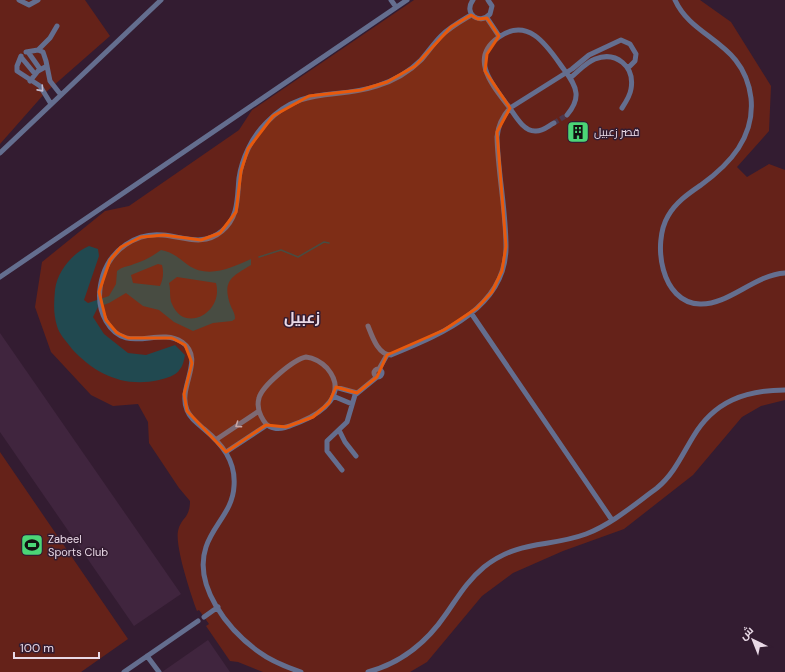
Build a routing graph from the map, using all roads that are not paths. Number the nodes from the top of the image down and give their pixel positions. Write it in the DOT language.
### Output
graph roads {
  1 [pos="19,0"];
  2 [pos="38,0"];
  3 [pos="161,0"];
  4 [pos="391,0"];
  5 [pos="407,0"];
  6 [pos="473,0"];
  7 [pos="675,0"];
  8 [pos="490,1"];
  9 [pos="396,7"];
  10 [pos="471,14"];
  11 [pos="487,18"];
  12 [pos="57,26"];
  13 [pos="499,36"];
  14 [pos="604,48"];
  15 [pos="38,50"];
  16 [pos="610,56"];
  17 [pos="47,66"];
  18 [pos="628,68"];
  19 [pos="40,69"];
  20 [pos="566,72"];
  21 [pos="35,74"];
  22 [pos="570,78"];
  23 [pos="30,81"];
  24 [pos="61,95"];
  25 [pos="51,104"];
  26 [pos="510,108"];
  27 [pos="622,108"];
  28 [pos="567,115"];
  29 [pos="554,123"];
  30 [pos="0,153"];
  31 [pos="785,273"];
  32 [pos="0,277"];
  33 [pos="471,313"];
  34 [pos="368,326"];
  35 [pos="387,355"];
  36 [pos="335,386"];
  37 [pos="785,390"];
  38 [pos="357,393"];
  39 [pos="333,396"];
  40 [pos="352,404"];
  41 [pos="259,411"];
  42 [pos="267,425"];
  43 [pos="339,430"];
  44 [pos="217,439"];
  45 [pos="226,452"];
  46 [pos="356,456"];
  47 [pos="342,470"];
  48 [pos="612,520"];
  49 [pos="218,607"];
  50 [pos="204,617"];
  51 [pos="198,621"];
  52 [pos="147,656"];
  53 [pos="124,672"];
  54 [pos="159,672"];
  55 [pos="301,672"];
  56 [pos="368,672"];
  1 -- 2 [label="street"];
  3 -- 24 [label="street"];
  4 -- 9 [label="street"];
  5 -- 9 [label="street"];
  6 -- 10 [label="street"];
  7 -- 31 [label="street"];
  8 -- 11 [label="street"];
  9 -- 32 [label="street"];
  10 -- 11 [label="street"];
  10 -- 44 [label="street"];
  11 -- 13 [label="street"];
  12 -- 15 [label="street"];
  13 -- 20 [label="street"];
  13 -- 26 [label="street"];
  14 -- 16 [label="street"];
  14 -- 18 [label="street"];
  14 -- 20 [label="street"];
  15 -- 17 [label="street"];
  15 -- 19 [label="street"];
  16 -- 18 [label="street"];
  16 -- 22 [label="street"];
  17 -- 19 [label="street"];
  17 -- 24 [label="street"];
  18 -- 27 [label="street"];
  19 -- 21 [label="street"];
  20 -- 22 [label="street"];
  20 -- 26 [label="street"];
  21 -- 23 [label="street"];
  21 -- 23 [label="street"];
  22 -- 28 [label="street"];
  23 -- 25 [label="street, one-way"];
  24 -- 25 [label="street"];
  25 -- 30 [label="street"];
  26 -- 29 [label="street"];
  26 -- 33 [label="street"];
  33 -- 35 [label="street"];
  33 -- 48 [label="street"];
  34 -- 35 [label="street"];
  35 -- 38 [label="street"];
  36 -- 38 [label="street"];
  36 -- 39 [label="street"];
  36 -- 41 [label="street"];
  37 -- 48 [label="street"];
  38 -- 40 [label="street"];
  39 -- 40 [label="street"];
  39 -- 42 [label="street"];
  40 -- 43 [label="street"];
  41 -- 42 [label="street"];
  41 -- 44 [label="street, one-way"];
  42 -- 45 [label="street"];
  43 -- 46 [label="street"];
  43 -- 47 [label="street"];
  44 -- 45 [label="street"];
  45 -- 49 [label="street"];
  48 -- 56 [label="street"];
  49 -- 50 [label="street"];
  49 -- 55 [label="street"];
  51 -- 52 [label="street"];
  52 -- 53 [label="street"];
  52 -- 54 [label="street"];
}
